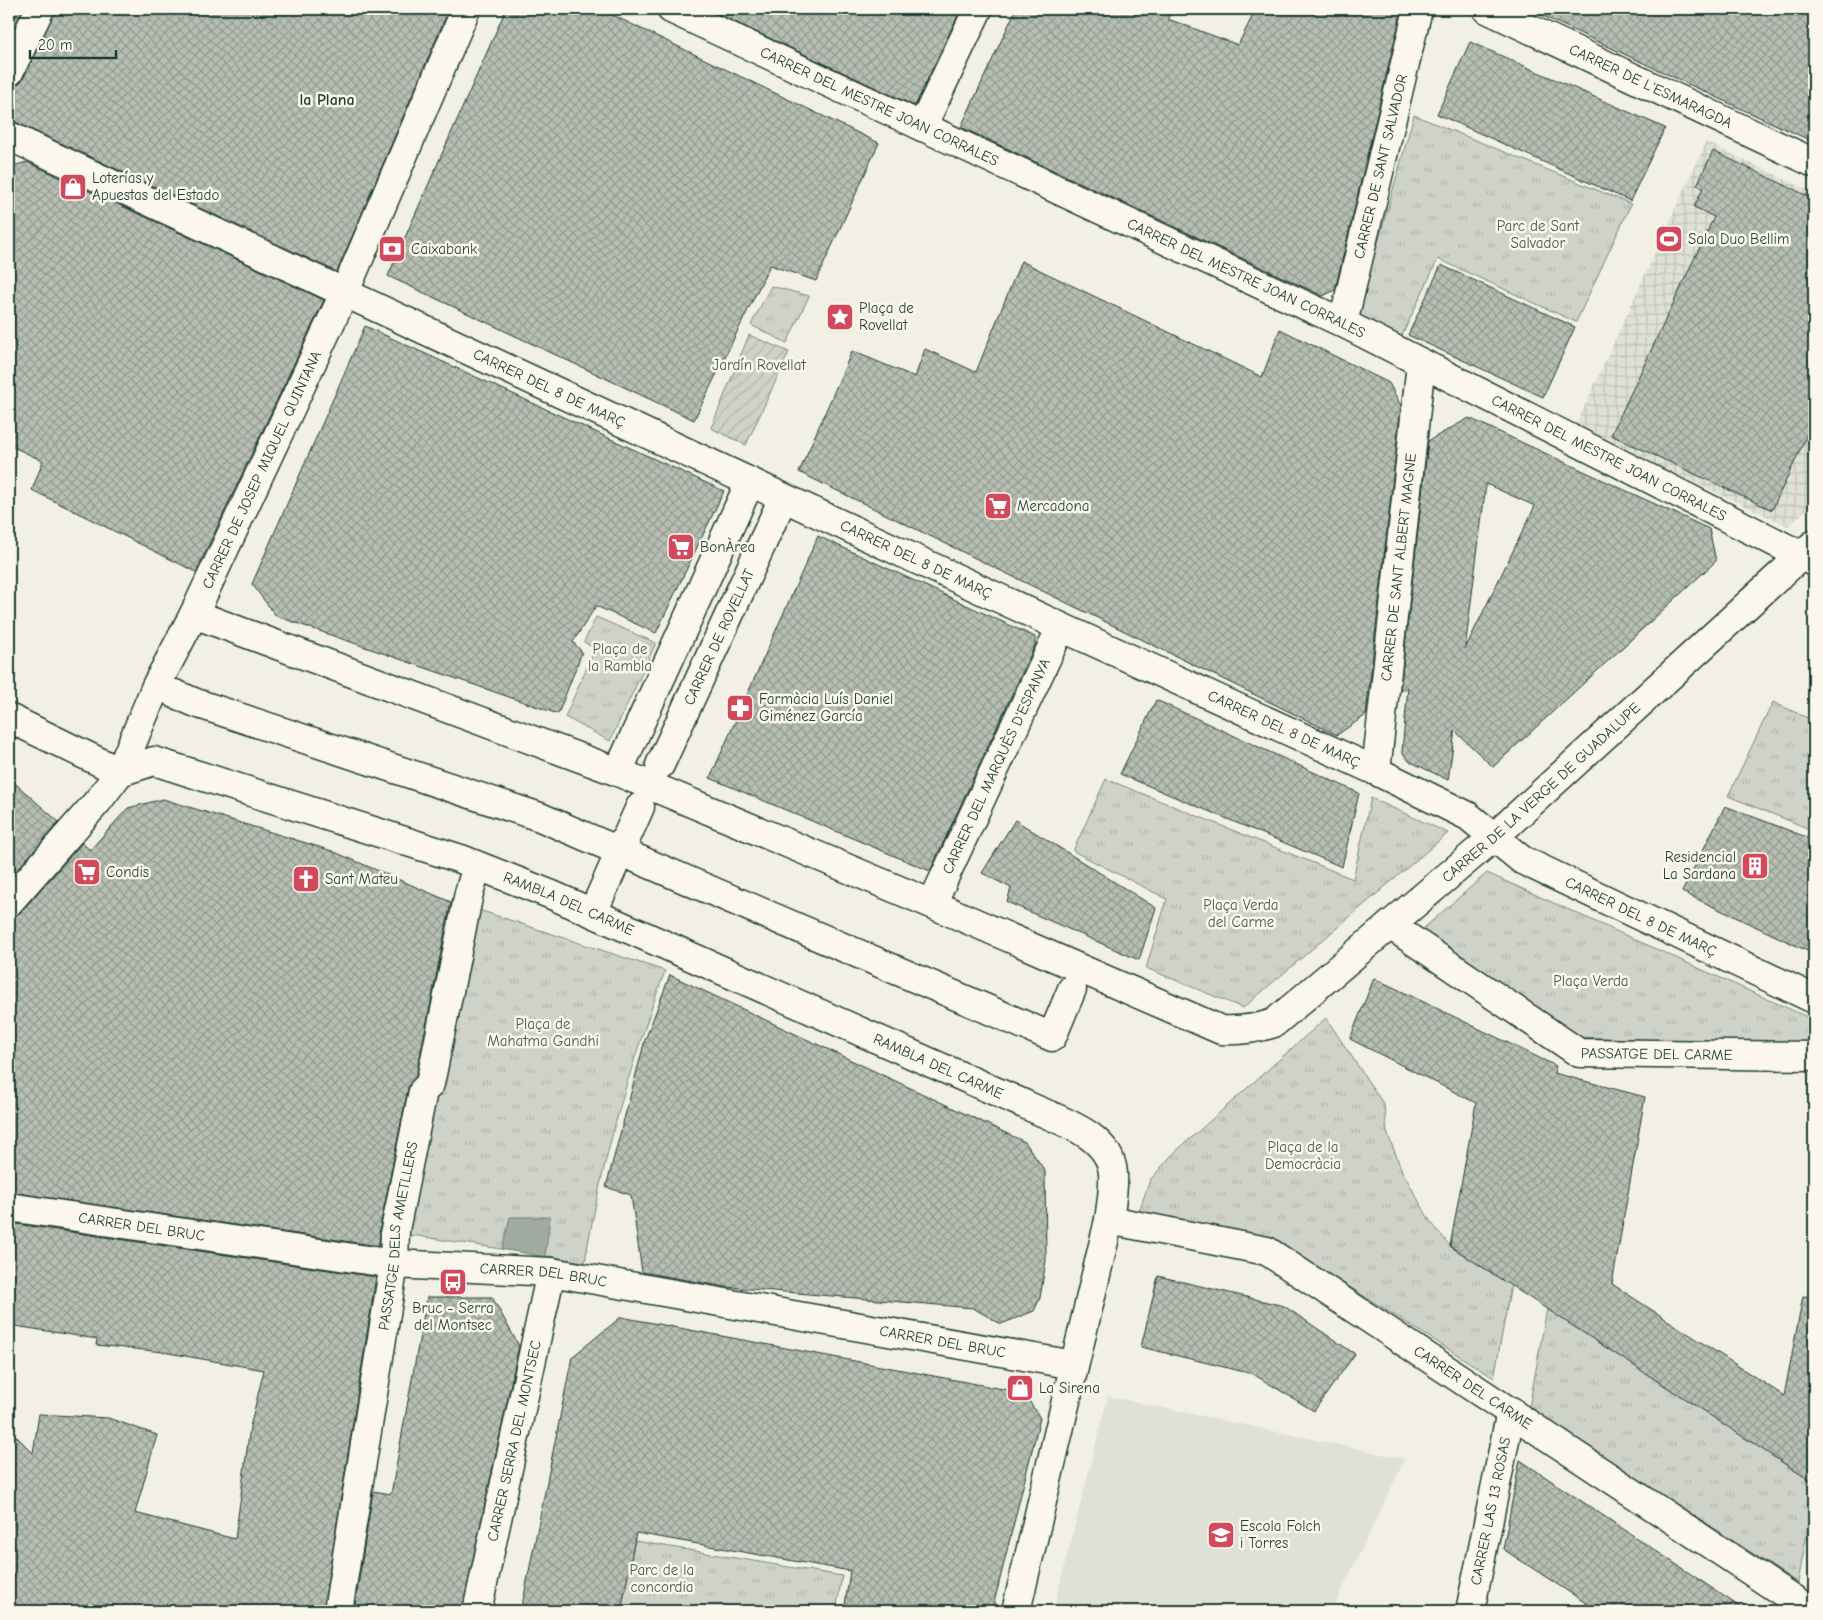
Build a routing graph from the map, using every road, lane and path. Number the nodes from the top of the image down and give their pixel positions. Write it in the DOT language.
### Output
graph roads {
  1 [pos="40,9"];
  2 [pos="466,9"];
  3 [pos="671,9"];
  4 [pos="978,9"];
  5 [pos="1418,9"];
  6 [pos="1487,9"];
  7 [pos="9,72"];
  8 [pos="922,127"];
  9 [pos="9,136"];
  10 [pos="1814,164"];
  11 [pos="344,294"];
  12 [pos="1342,323"];
  13 [pos="1420,363"];
  14 [pos="750,482"];
  15 [pos="778,509"];
  16 [pos="1810,554"];
  17 [pos="194,614"];
  18 [pos="1061,627"];
  19 [pos="175,694"];
  20 [pos="9,718"];
  21 [pos="660,765"];
  22 [pos="1376,771"];
  23 [pos="120,772"];
  24 [pos="618,772"];
  25 [pos="640,807"];
  26 [pos="1494,837"];
  27 [pos="620,851"];
  28 [pos="477,866"];
  29 [pos="598,901"];
  30 [pos="9,902"];
  31 [pos="932,904"];
  32 [pos="1390,925"];
  33 [pos="1072,989"];
  34 [pos="1814,999"];
  35 [pos="1814,1056"];
  36 [pos="9,1207"];
  37 [pos="1109,1220"];
  38 [pos="394,1264"];
  39 [pos="551,1272"];
  40 [pos="1074,1365"];
  41 [pos="1511,1411"];
  42 [pos="338,1611"];
  43 [pos="477,1611"];
  44 [pos="1016,1611"];
  45 [pos="1470,1611"];
  46 [pos="1812,1611"];
  1 -- 7 [label="street"];
  2 -- 11 [label="street, CARRER DE JOSEP MIQUEL QUINTANA"];
  3 -- 8 [label="street, CARRER DEL MESTRE JOAN CORRALES"];
  4 -- 8 [label="street"];
  5 -- 12 [label="street, CARRER DE SANT SALVADOR"];
  6 -- 10 [label="street, CARRER DE L'ESMARAGDA"];
  8 -- 12 [label="street, CARRER DEL MESTRE JOAN CORRALES"];
  9 -- 11 [label="street, CARRER DEL 8 DE MARÇ"];
  11 -- 14 [label="street, CARRER DEL 8 DE MARÇ"];
  11 -- 17 [label="street, CARRER DE JOSEP MIQUEL QUINTANA"];
  12 -- 13 [label="street, CARRER DEL MESTRE JOAN CORRALES"];
  13 -- 16 [label="street, CARRER DEL MESTRE JOAN CORRALES"];
  13 -- 22 [label="street, CARRER DE SANT ALBERT MAGNE"];
  14 -- 18 [label="street, CARRER DEL 8 DE MARÇ"];
  14 -- 24 [label="street"];
  15 -- 21 [label="street, CARRER DE ROVELLAT"];
  16 -- 26 [label="street, CARRER DE LA VERGE DE GUADALUPE"];
  17 -- 23 [label="street, CARRER DE JOSEP MIQUEL QUINTANA"];
  17 -- 24 [label="street"];
  18 -- 22 [label="street, CARRER DEL 8 DE MARÇ"];
  18 -- 31 [label="street, CARRER DEL MARQUÈS D'ESPANYA"];
  19 -- 27 [label="street"];
  20 -- 23 [label="street"];
  22 -- 26 [label="street, CARRER DEL 8 DE MARÇ"];
  23 -- 28 [label="street, RAMBLA DEL CARME"];
  23 -- 30 [label="street, CARRER DE JOSEP MIQUEL QUINTANA"];
  24 -- 31 [label="street"];
  25 -- 27 [label="street, RAMBLA DEL CARME"];
  26 -- 32 [label="street, CARRER DE LA VERGE DE GUADALUPE"];
  26 -- 34 [label="street, CARRER DEL 8 DE MARÇ"];
  27 -- 29 [label="street, RAMBLA DEL CARME"];
  27 -- 33 [label="street"];
  28 -- 37 [label="street, RAMBLA DEL CARME"];
  28 -- 38 [label="street, PASSATGE DELS AMETLLERS"];
  31 -- 32 [label="street, CARRER DE LA VERGE DE GUADALUPE"];
  32 -- 35 [label="street, PASSATGE DEL CARME"];
  36 -- 38 [label="street, CARRER DEL BRUC"];
  37 -- 40 [label="street"];
  37 -- 41 [label="street, CARRER DEL CARME"];
  38 -- 39 [label="street, CARRER DEL BRUC"];
  38 -- 42 [label="street, PASSATGE DELS AMETLLERS"];
  39 -- 40 [label="street, CARRER DEL BRUC"];
  39 -- 43 [label="street, CARRER SERRA DEL MONTSEC"];
  40 -- 44 [label="street"];
  41 -- 45 [label="street, CARRER LAS 13 ROSAS"];
  41 -- 46 [label="street, CARRER DEL CARME"];
}
